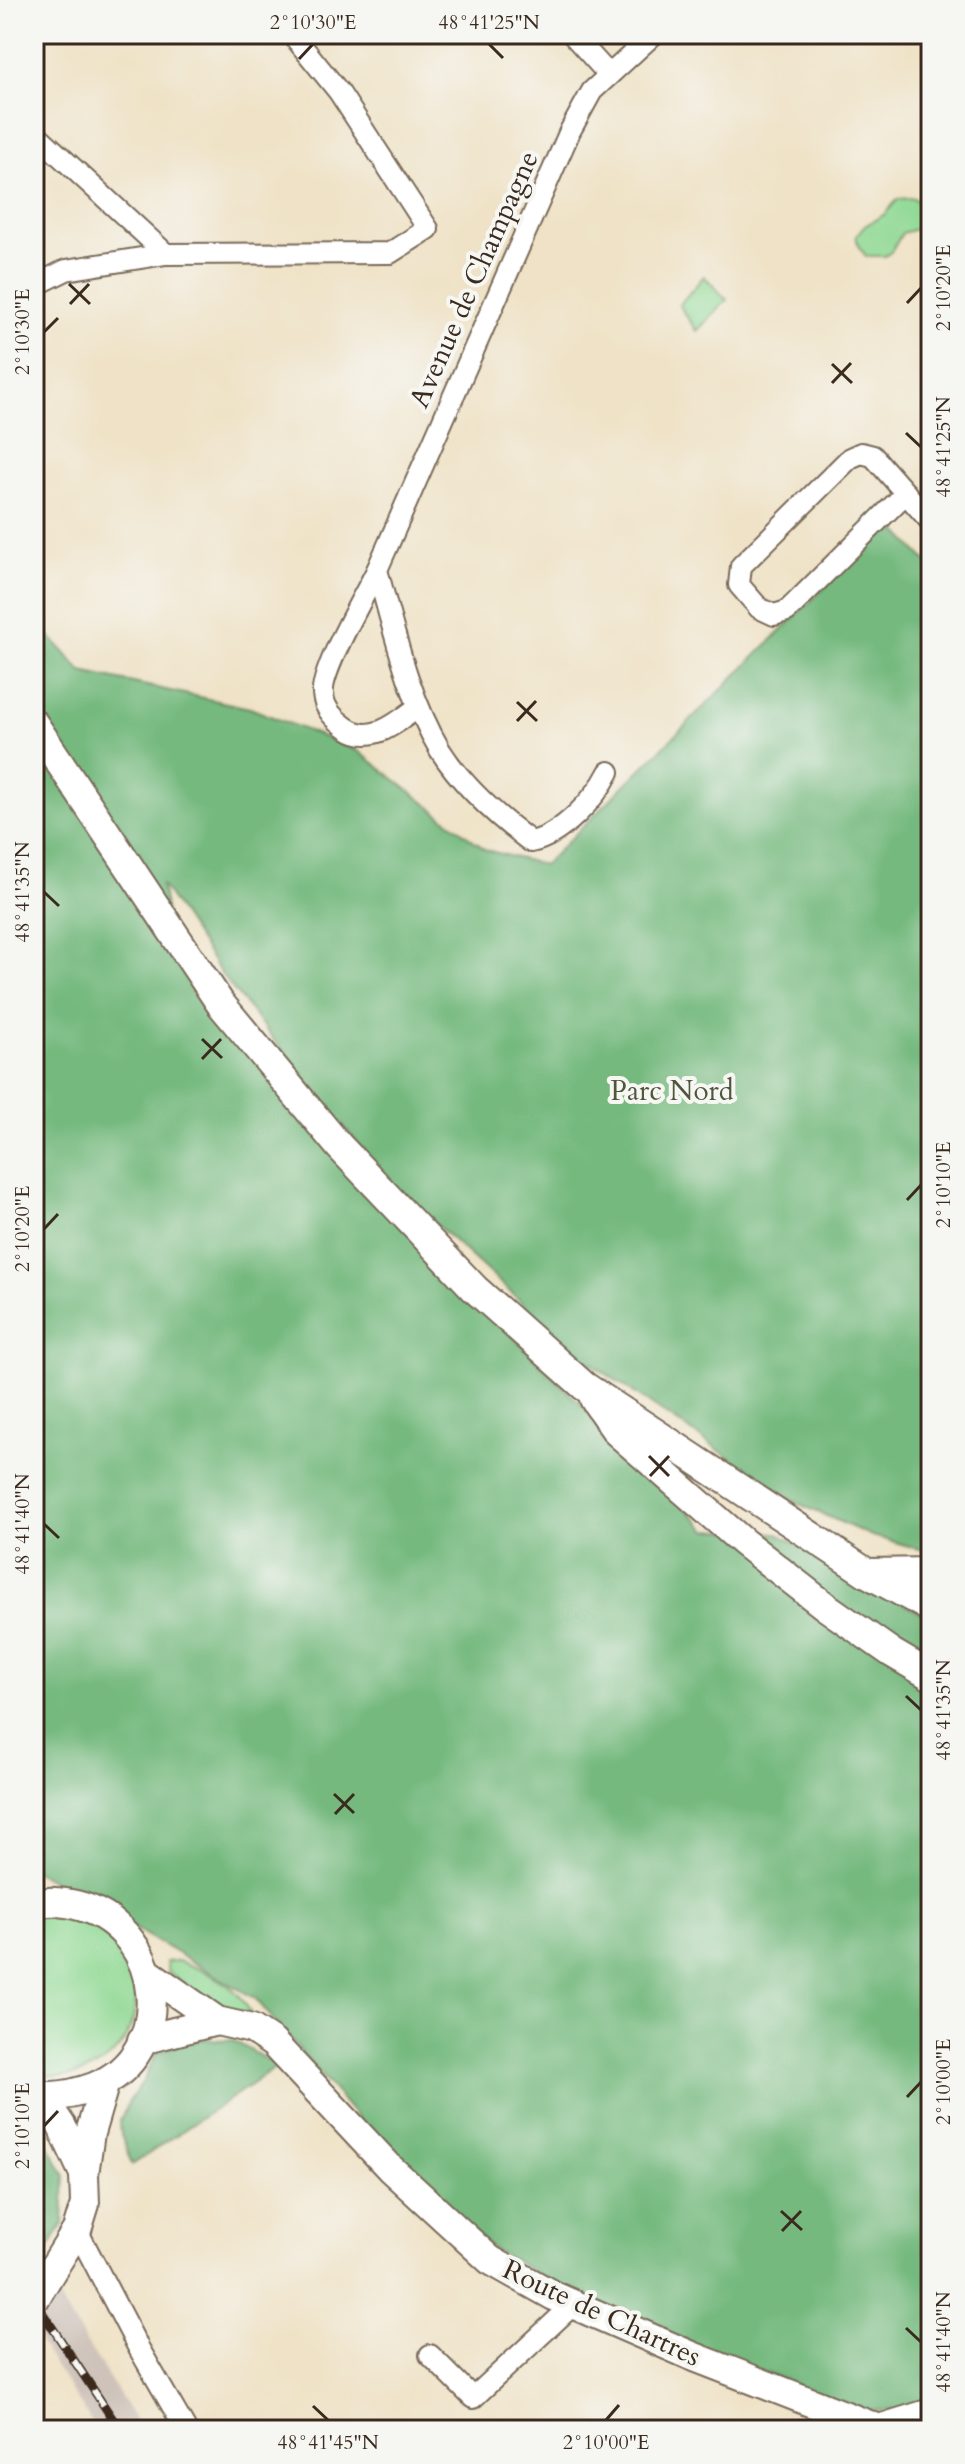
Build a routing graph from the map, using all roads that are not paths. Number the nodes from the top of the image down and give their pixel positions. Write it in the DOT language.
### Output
graph roads {
  1 [pos="292,34"];
  2 [pos="311,34"];
  3 [pos="572,34"];
  4 [pos="654,34"];
  5 [pos="323,71"];
  6 [pos="609,75"];
  7 [pos="34,132"];
  8 [pos="166,254"];
  9 [pos="34,286"];
  10 [pos="906,493"];
  11 [pos="931,522"];
  12 [pos="377,570"];
  13 [pos="418,707"];
  14 [pos="34,724"];
  15 [pos="609,772"];
  16 [pos="584,1386"];
  17 [pos="931,1572"];
  18 [pos="867,1573"];
  19 [pos="931,1608"];
  20 [pos="931,1676"];
  21 [pos="36,1900"];
  22 [pos="148,1973"];
  23 [pos="217,2021"];
  24 [pos="142,2040"];
  25 [pos="105,2082"];
  26 [pos="38,2094"];
  27 [pos="84,2174"];
  28 [pos="77,2230"];
  29 [pos="34,2300"];
  30 [pos="574,2304"];
  31 [pos="430,2355"];
  32 [pos="931,2413"];
  33 [pos="880,2429"];
  34 [pos="186,2430"];
  1 -- 5 [label="street"];
  2 -- 5 [label="street"];
  3 -- 6 [label="street"];
  4 -- 6 [label="street, Avenue de Champagne"];
  5 -- 8 [label="street"];
  6 -- 12 [label="street, Avenue de Champagne"];
  7 -- 8 [label="street"];
  8 -- 9 [label="street"];
  10 -- 10 [label="street"];
  10 -- 11 [label="street"];
  12 -- 13 [label="street"];
  12 -- 13 [label="street, Avenue de Champagne"];
  13 -- 15 [label="street"];
  14 -- 16 [label="main road"];
  16 -- 18 [label="main road"];
  16 -- 20 [label="main road"];
  17 -- 18 [label="main road"];
  18 -- 19 [label="main road"];
  21 -- 22 [label="main road"];
  22 -- 23 [label="main road, Route de Chartres"];
  22 -- 24 [label="main road"];
  23 -- 24 [label="main road, Route de Chartres"];
  23 -- 30 [label="main road, Route de Chartres"];
  24 -- 25 [label="main road"];
  25 -- 26 [label="main road"];
  25 -- 27 [label="main road"];
  26 -- 27 [label="main road"];
  27 -- 28 [label="main road"];
  28 -- 29 [label="main road, bridge"];
  28 -- 34 [label="street"];
  30 -- 31 [label="street"];
  30 -- 33 [label="main road, Route de Chartres"];
  32 -- 33 [label="main road, Route de Chartres"];
}
